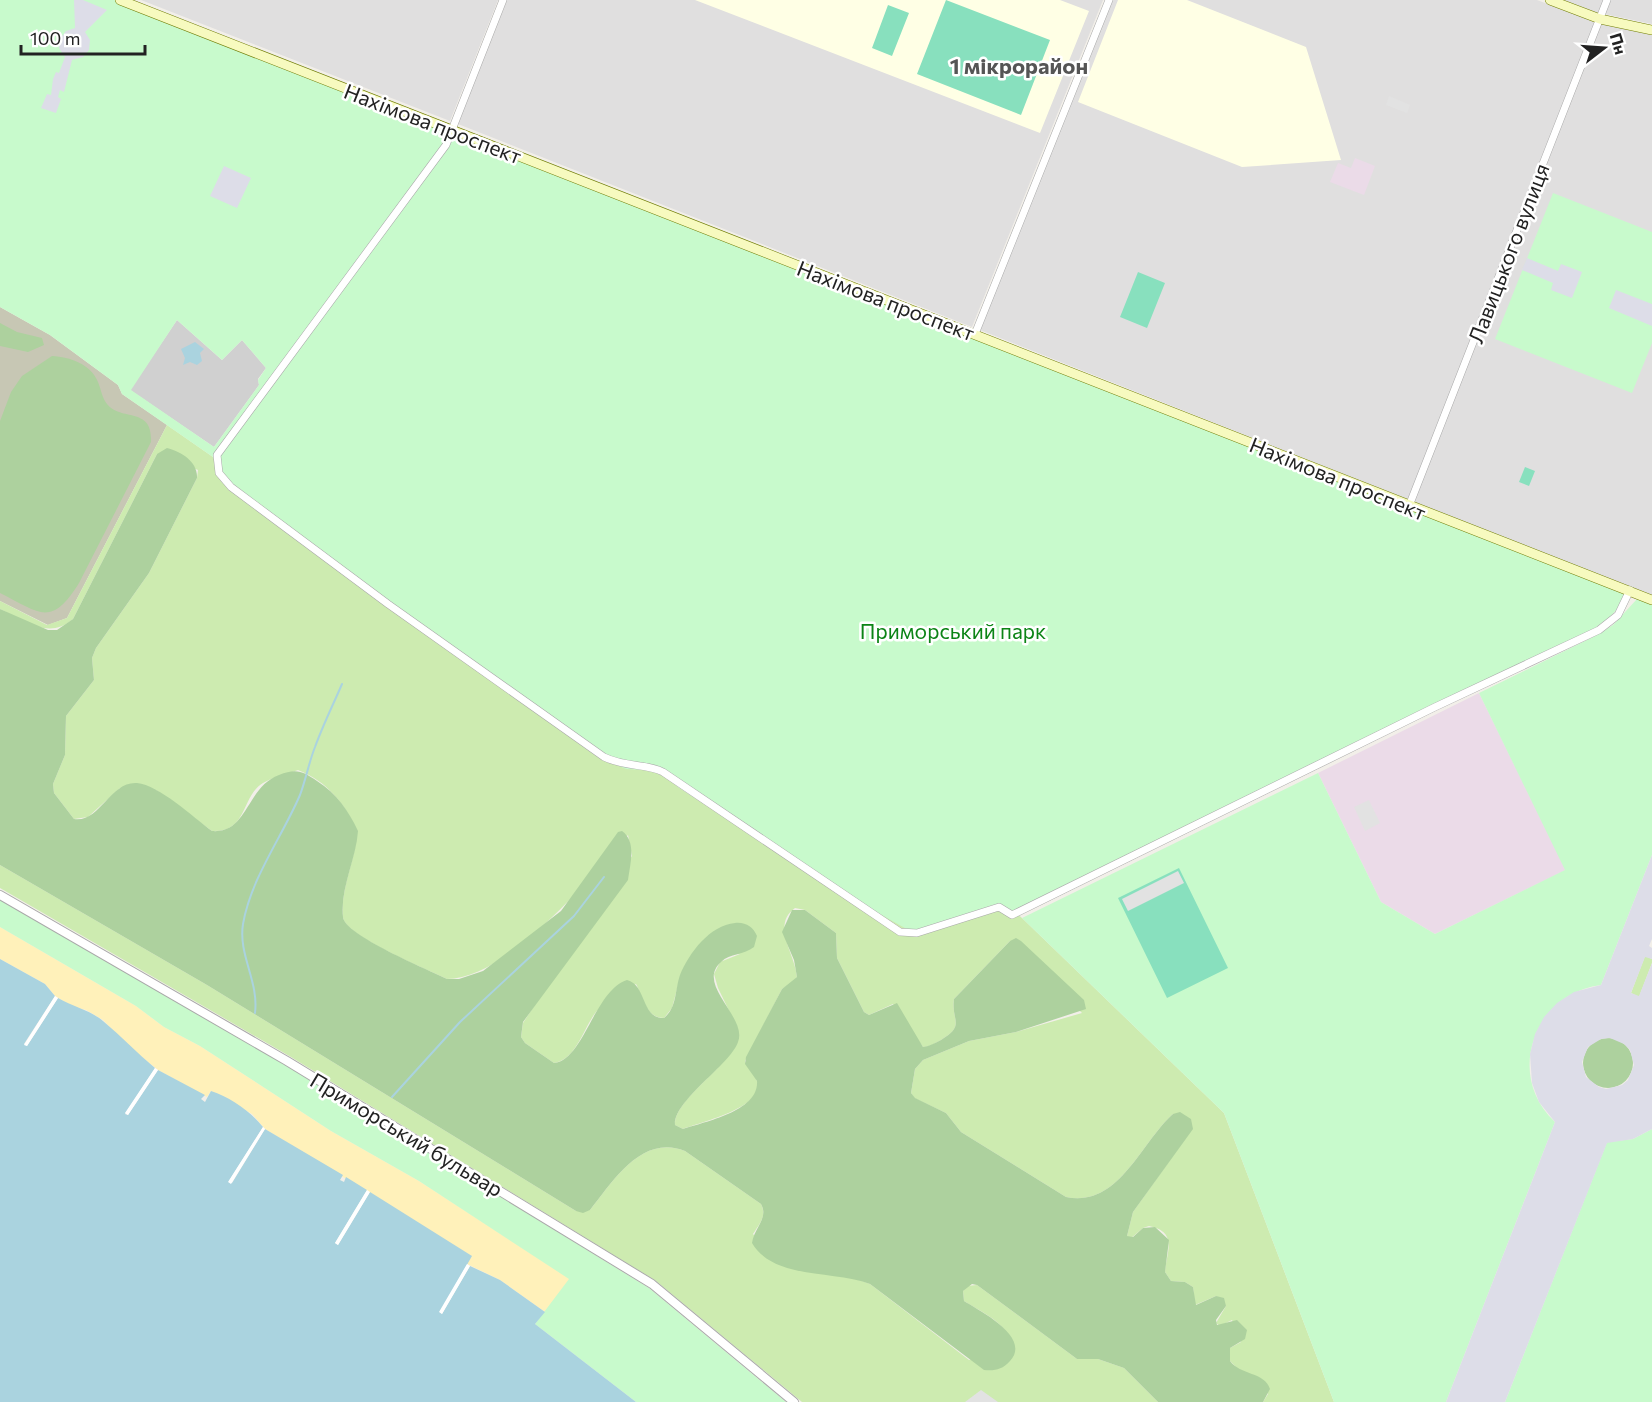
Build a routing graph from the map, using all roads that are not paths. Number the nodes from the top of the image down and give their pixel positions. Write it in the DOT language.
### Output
graph roads {
  1 [pos="120,0"];
  2 [pos="503,0"];
  3 [pos="1109,0"];
  4 [pos="1550,0"];
  5 [pos="1607,0"];
  6 [pos="1600,19"];
  7 [pos="1652,30"];
  8 [pos="452,130"];
  9 [pos="975,334"];
  10 [pos="1408,506"];
  11 [pos="1630,590"];
  12 [pos="1652,600"];
  13 [pos="0,895"];
  14 [pos="794,1402"];
  1 -- 8 [label="main road, Нахімова проспект"];
  2 -- 8 [label="street"];
  3 -- 9 [label="street"];
  4 -- 6 [label="main road"];
  5 -- 6 [label="street, Лавицького вулиця"];
  6 -- 7 [label="main road"];
  6 -- 10 [label="street, Лавицького вулиця"];
  8 -- 9 [label="main road, Нахімова проспект"];
  8 -- 11 [label="street"];
  9 -- 10 [label="main road, Нахімова проспект"];
  10 -- 11 [label="main road, Нахімова проспект"];
  11 -- 12 [label="main road, Нахімова проспект"];
  13 -- 14 [label="street, Приморський бульвар"];
}
